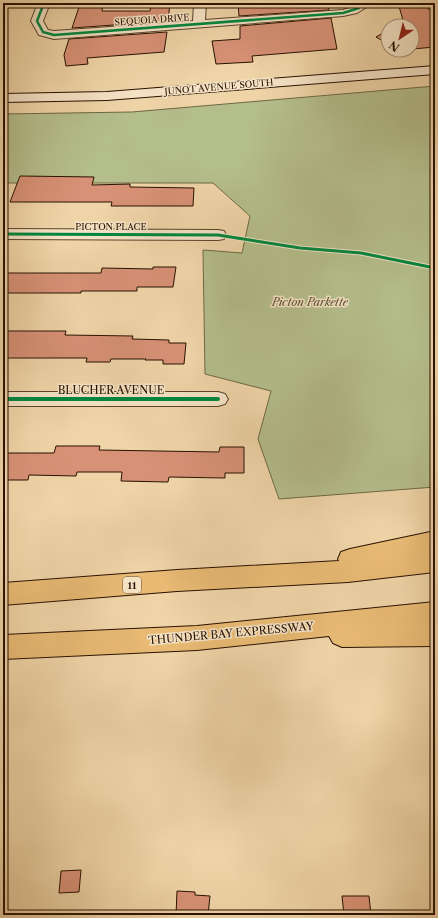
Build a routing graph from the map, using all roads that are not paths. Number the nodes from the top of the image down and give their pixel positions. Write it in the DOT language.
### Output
graph roads {
  1 [pos="44,3"];
  2 [pos="200,3"];
  3 [pos="358,3"];
  4 [pos="199,25"];
  5 [pos="435,70"];
  6 [pos="3,98"];
  7 [pos="3,234"];
  8 [pos="218,235"];
  9 [pos="3,399"];
  10 [pos="218,399"];
  11 [pos="435,541"];
  12 [pos="435,562"];
  13 [pos="261,577"];
  14 [pos="3,594"];
  15 [pos="435,613"];
  16 [pos="435,634"];
  17 [pos="224,636"];
  18 [pos="3,647"];
  1 -- 4 [label="street, SEQUOIA DRIVE"];
  2 -- 4 [label="street"];
  3 -- 4 [label="street, SEQUOIA DRIVE"];
  5 -- 6 [label="street, JUNOT AVENUE SOUTH"];
  7 -- 8 [label="street, PICTON PLACE"];
  9 -- 10 [label="street, BLUCHER AVENUE"];
  11 -- 13 [label="highway"];
  12 -- 13 [label="highway, 11"];
  13 -- 14 [label="highway, 11"];
  15 -- 17 [label="highway, THUNDER BAY EXPRESSWAY"];
  16 -- 17 [label="highway"];
  17 -- 18 [label="highway, THUNDER BAY EXPRESSWAY"];
}
